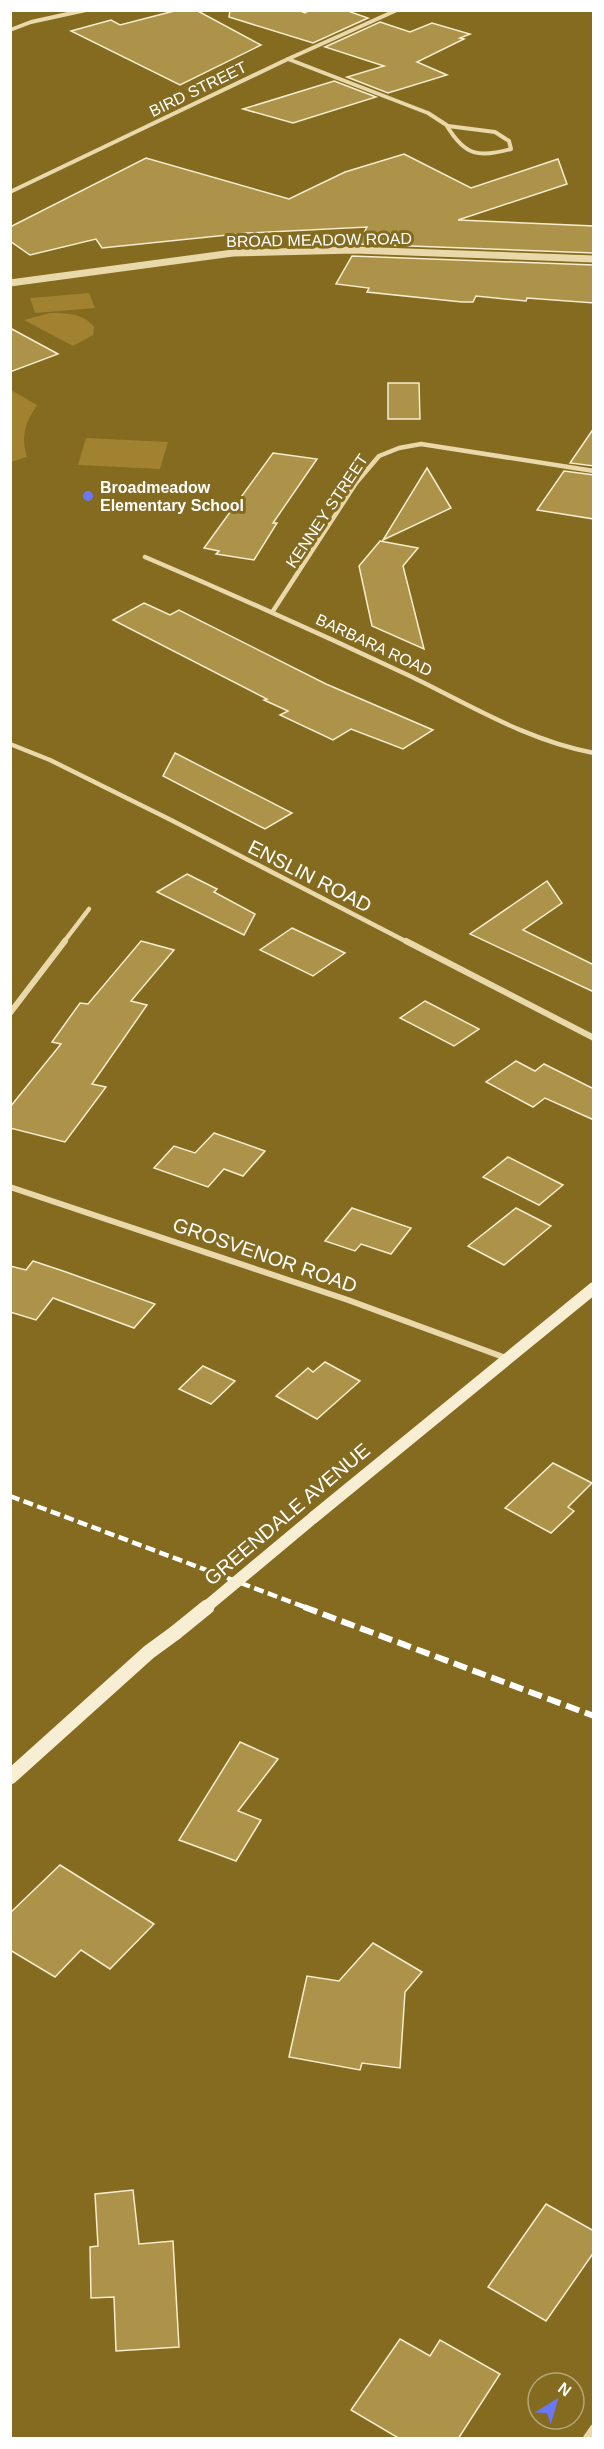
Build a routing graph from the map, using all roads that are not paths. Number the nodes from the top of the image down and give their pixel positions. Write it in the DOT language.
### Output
graph roads {
  1 [pos="86,10"];
  2 [pos="397,10"];
  3 [pos="10,30"];
  4 [pos="288,59"];
  5 [pos="447,126"];
  6 [pos="10,192"];
  7 [pos="594,259"];
  8 [pos="10,283"];
  9 [pos="594,471"];
  10 [pos="145,557"];
  11 [pos="273,611"];
  12 [pos="10,744"];
  13 [pos="594,753"];
  14 [pos="89,909"];
  15 [pos="10,1013"];
  16 [pos="594,1038"];
  17 [pos="10,1187"];
  18 [pos="594,1288"];
  19 [pos="507,1359"];
  20 [pos="10,1777"];
  21 [pos="594,2428"];
  22 [pos="587,2439"];
  1 -- 3 [label="street"];
  2 -- 4 [label="street, BIRD STREET"];
  4 -- 5 [label="street"];
  4 -- 6 [label="street, BIRD STREET"];
  5 -- 5 [label="street"];
  7 -- 8 [label="street, BROAD MEADOW ROAD"];
  9 -- 11 [label="street, KENNEY STREET"];
  10 -- 11 [label="street, BARBARA ROAD"];
  11 -- 13 [label="street, BARBARA ROAD"];
  12 -- 16 [label="street, ENSLIN ROAD"];
  14 -- 15 [label="street"];
  17 -- 19 [label="street, GROSVENOR ROAD"];
  18 -- 19 [label="main road, GREENDALE AVENUE"];
  19 -- 20 [label="main road, GREENDALE AVENUE, bridge"];
  21 -- 22 [label="street"];
}
